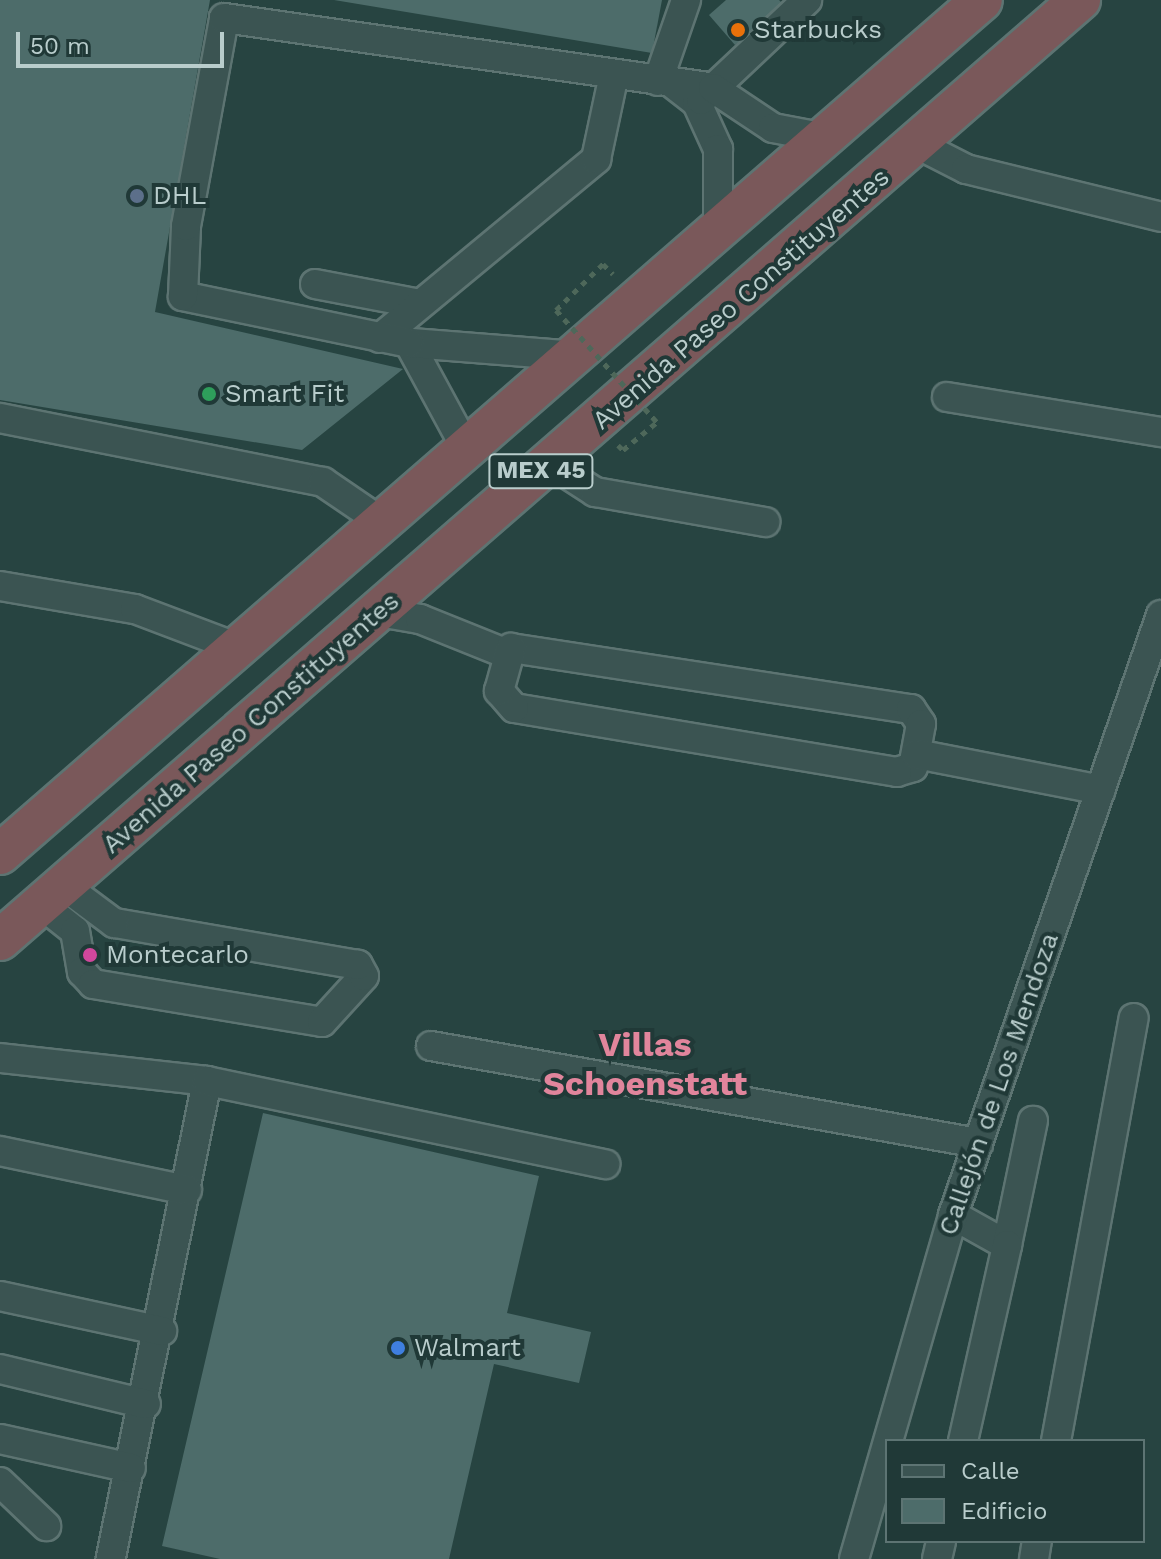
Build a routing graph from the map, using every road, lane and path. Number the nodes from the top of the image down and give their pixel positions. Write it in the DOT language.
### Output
graph roads {
  1 [pos="686,0"];
  2 [pos="807,0"];
  3 [pos="982,0"];
  4 [pos="1080,0"];
  5 [pos="613,79"];
  6 [pos="665,83"];
  7 [pos="705,96"];
  8 [pos="826,138"];
  9 [pos="917,144"];
  10 [pos="1161,217"];
  11 [pos="718,233"];
  12 [pos="613,274"];
  13 [pos="315,284"];
  14 [pos="420,304"];
  15 [pos="380,338"];
  16 [pos="409,343"];
  17 [pos="576,356"];
  18 [pos="947,397"];
  19 [pos="0,418"];
  20 [pos="657,422"];
  21 [pos="1161,432"];
  22 [pos="467,450"];
  23 [pos="550,463"];
  24 [pos="765,522"];
  25 [pos="383,523"];
  26 [pos="0,586"];
  27 [pos="379,612"];
  28 [pos="1161,615"];
  29 [pos="238,648"];
  30 [pos="507,654"];
  31 [pos="916,754"];
  32 [pos="1101,790"];
  33 [pos="0,854"];
  34 [pos="52,895"];
  35 [pos="0,940"];
  36 [pos="1134,1018"];
  37 [pos="431,1046"];
  38 [pos="0,1058"];
  39 [pos="207,1081"];
  40 [pos="1033,1121"];
  41 [pos="978,1143"];
  42 [pos="0,1151"];
  43 [pos="605,1164"];
  44 [pos="187,1190"];
  45 [pos="953,1215"];
  46 [pos="1007,1245"];
  47 [pos="0,1296"];
  48 [pos="162,1331"];
  49 [pos="0,1369"];
  50 [pos="146,1404"];
  51 [pos="0,1439"];
  52 [pos="889,1439"];
  53 [pos="963,1439"];
  54 [pos="1056,1439"];
  55 [pos="885,1451"];
  56 [pos="131,1468"];
  57 [pos="0,1482"];
  58 [pos="46,1526"];
  59 [pos="111,1559"];
  60 [pos="854,1559"];
  1 -- 6 [label="street"];
  2 -- 7 [label="street"];
  3 -- 8 [label="highway, MEX 45"];
  4 -- 9 [label="highway, Avenida Paseo Constituyentes / MEX 45"];
  5 -- 6 [label="street"];
  5 -- 14 [label="street"];
  5 -- 15 [label="street"];
  6 -- 7 [label="street"];
  7 -- 8 [label="street"];
  7 -- 11 [label="street"];
  8 -- 11 [label="highway, MEX 45"];
  9 -- 10 [label="street"];
  9 -- 23 [label="highway, Avenida Paseo Constituyentes / MEX 45"];
  11 -- 17 [label="highway, MEX 45"];
  12 -- 20 [label="path, bridge"];
  13 -- 14 [label="street"];
  14 -- 15 [label="street"];
  15 -- 16 [label="street"];
  16 -- 17 [label="street"];
  16 -- 22 [label="street"];
  17 -- 22 [label="highway, MEX 45"];
  18 -- 21 [label="street"];
  19 -- 25 [label="street"];
  22 -- 25 [label="highway, MEX 45"];
  23 -- 24 [label="street"];
  23 -- 27 [label="highway, Avenida Paseo Constituyentes / MEX 45"];
  25 -- 29 [label="highway, MEX 45"];
  26 -- 29 [label="street"];
  27 -- 30 [label="street"];
  27 -- 34 [label="highway, Avenida Paseo Constituyentes / MEX 45"];
  28 -- 32 [label="street, Callejón de Los Mendoza"];
  29 -- 33 [label="highway, MEX 45"];
  30 -- 31 [label="street"];
  30 -- 31 [label="street"];
  31 -- 32 [label="street"];
  32 -- 41 [label="street, Callejón de Los Mendoza"];
  34 -- 34 [label="street"];
  34 -- 35 [label="highway, Avenida Paseo Constituyentes / MEX 45"];
  36 -- 54 [label="street"];
  37 -- 41 [label="street"];
  38 -- 39 [label="street"];
  39 -- 43 [label="street"];
  39 -- 44 [label="street"];
  40 -- 46 [label="street"];
  41 -- 45 [label="street, Callejón de Los Mendoza"];
  42 -- 44 [label="street"];
  44 -- 48 [label="street"];
  45 -- 46 [label="street"];
  45 -- 52 [label="street, Callejón de Los Mendoza"];
  46 -- 53 [label="street"];
  47 -- 48 [label="street"];
  48 -- 50 [label="street"];
  49 -- 50 [label="street"];
  50 -- 56 [label="street"];
  51 -- 56 [label="street"];
  55 -- 60 [label="street, Callejón de Los Mendoza"];
  56 -- 59 [label="street"];
  57 -- 58 [label="street"];
}
